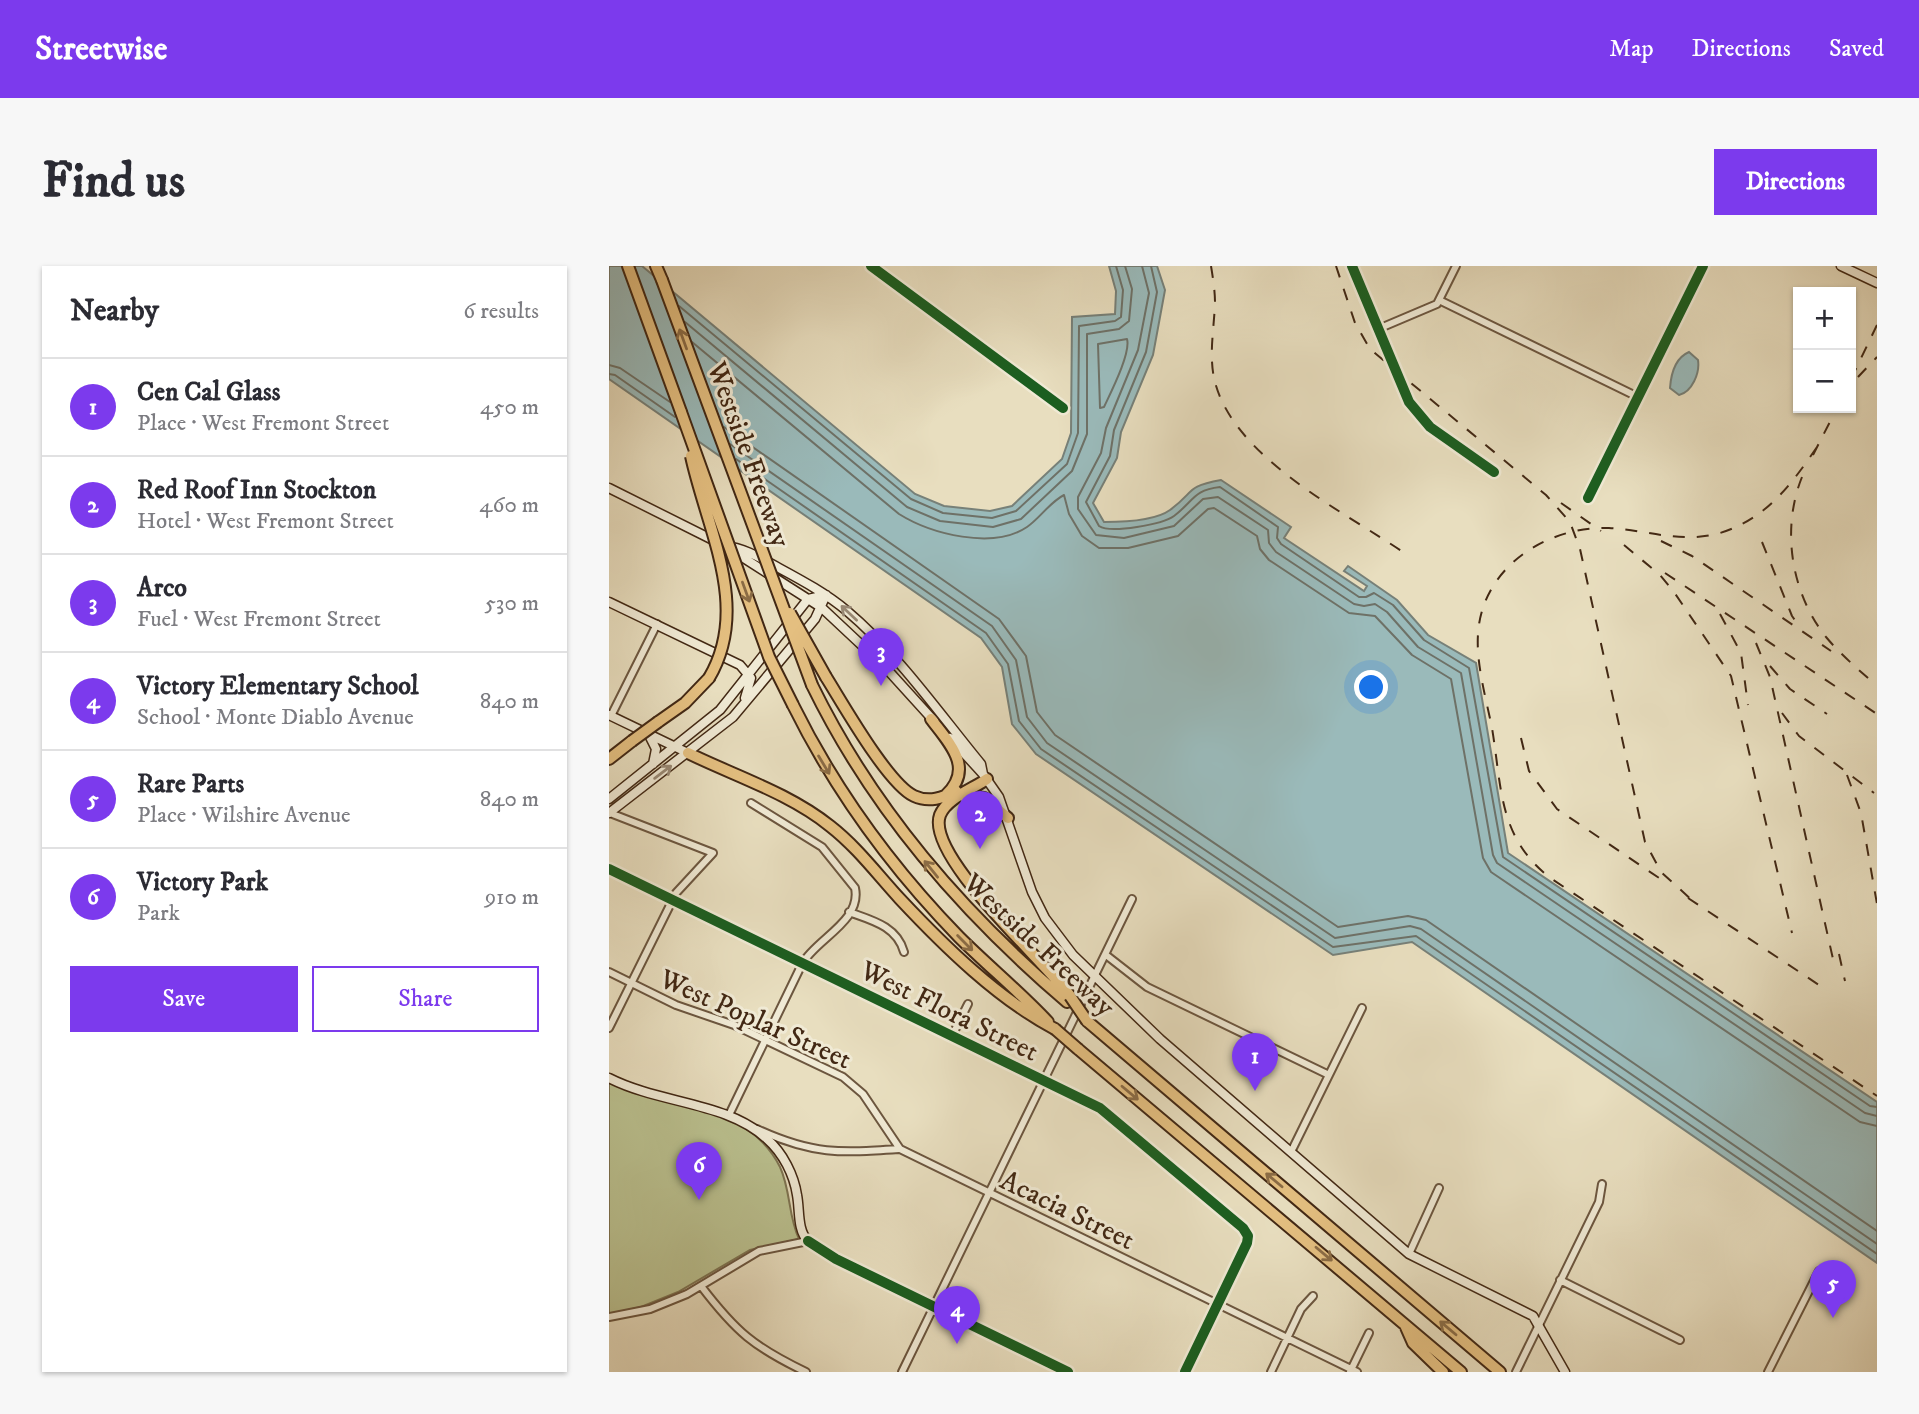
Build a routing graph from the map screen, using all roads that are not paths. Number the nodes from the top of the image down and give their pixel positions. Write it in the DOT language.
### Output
graph roads {
  1 [pos="628,266"];
  2 [pos="656,266"];
  3 [pos="665,266"];
  4 [pos="871,266"];
  5 [pos="1352,266"];
  6 [pos="1456,266"];
  7 [pos="1703,266"];
  8 [pos="1841,266"];
  9 [pos="662,280"];
  10 [pos="1877,283"];
  11 [pos="1439,300"];
  12 [pos="1378,329"];
  13 [pos="1638,397"];
  14 [pos="1063,408"];
  15 [pos="681,412"];
  16 [pos="1494,472"];
  17 [pos="609,488"];
  18 [pos="1588,498"];
  19 [pos="725,546"];
  20 [pos="775,587"];
  21 [pos="826,595"];
  22 [pos="808,599"];
  23 [pos="609,602"];
  24 [pos="822,608"];
  25 [pos="657,624"];
  26 [pos="749,673"];
  27 [pos="914,700"];
  28 [pos="930,703"];
  29 [pos="742,707"];
  30 [pos="610,716"];
  31 [pos="931,719"];
  32 [pos="648,734"];
  33 [pos="676,747"];
  34 [pos="688,753"];
  35 [pos="609,759"];
  36 [pos="652,766"];
  37 [pos="641,775"];
  38 [pos="985,776"];
  39 [pos="960,796"];
  40 [pos="609,799"];
  41 [pos="941,799"];
  42 [pos="751,803"];
  43 [pos="610,813"];
  44 [pos="1008,818"];
  45 [pos="609,869"];
  46 [pos="1132,899"];
  47 [pos="672,901"];
  48 [pos="849,912"];
  49 [pos="904,952"];
  50 [pos="1106,954"];
  51 [pos="802,964"];
  52 [pos="609,972"];
  53 [pos="1095,976"];
  54 [pos="631,984"];
  55 [pos="1068,999"];
  56 [pos="968,1004"];
  57 [pos="1362,1008"];
  58 [pos="609,1028"];
  59 [pos="1055,1029"];
  60 [pos="952,1036"];
  61 [pos="764,1040"];
  62 [pos="1329,1075"];
  63 [pos="609,1078"];
  64 [pos="1045,1081"];
  65 [pos="729,1115"];
  66 [pos="752,1126"];
  67 [pos="900,1149"];
  68 [pos="1291,1152"];
  69 [pos="1602,1184"];
  70 [pos="1439,1188"];
  71 [pos="989,1194"];
  72 [pos="808,1241"];
  73 [pos="1409,1254"];
  74 [pos="1819,1270"];
  75 [pos="1560,1280"];
  76 [pos="701,1286"];
  77 [pos="1313,1296"];
  78 [pos="1217,1304"];
  79 [pos="933,1307"];
  80 [pos="609,1317"];
  81 [pos="1403,1320"];
  82 [pos="1539,1323"];
  83 [pos="1369,1333"];
  84 [pos="1287,1338"];
  85 [pos="1680,1340"];
  86 [pos="1352,1371"];
  87 [pos="806,1372"];
  88 [pos="901,1372"];
  89 [pos="1068,1372"];
  90 [pos="1185,1372"];
  91 [pos="1271,1372"];
  92 [pos="1443,1372"];
  93 [pos="1461,1372"];
  94 [pos="1500,1372"];
  95 [pos="1515,1372"];
  96 [pos="1565,1372"];
  97 [pos="1768,1372"];
  1 -- 15 [label="highway, Westside Freeway"];
  2 -- 9 [label="highway, Westside Freeway"];
  3 -- 9 [label="highway"];
  4 -- 14 [label="street"];
  5 -- 12 [label="street"];
  6 -- 11 [label="street"];
  7 -- 13 [label="street"];
  8 -- 10 [label="street"];
  20 -- 9 [label="highway, Westside Freeway, one-way, bridge"];
  11 -- 12 [label="street"];
  11 -- 13 [label="street"];
  12 -- 16 [label="street"];
  13 -- 18 [label="street"];
  15 -- 35 [label="highway, bridge"];
  15 -- 59 [label="highway, Westside Freeway, one-way, bridge"];
  17 -- 19 [label="street"];
  19 -- 21 [label="street"];
  19 -- 22 [label="street"];
  20 -- 41 [label="highway, bridge"];
  55 -- 20 [label="highway, Westside Freeway, one-way, bridge"];
  21 -- 22 [label="street"];
  21 -- 24 [label="street"];
  28 -- 21 [label="street, one-way"];
  22 -- 24 [label="street"];
  22 -- 26 [label="street"];
  23 -- 25 [label="street"];
  24 -- 27 [label="street"];
  24 -- 29 [label="street"];
  25 -- 26 [label="street"];
  25 -- 30 [label="street"];
  26 -- 29 [label="street"];
  26 -- 33 [label="street"];
  27 -- 28 [label="street"];
  27 -- 31 [label="street"];
  28 -- 38 [label="street"];
  29 -- 34 [label="street"];
  30 -- 32 [label="street"];
  31 -- 38 [label="street"];
  31 -- 41 [label="highway"];
  32 -- 33 [label="street"];
  32 -- 36 [label="street"];
  33 -- 34 [label="street"];
  33 -- 36 [label="street"];
  43 -- 34 [label="street, one-way"];
  34 -- 59 [label="highway"];
  36 -- 37 [label="street"];
  37 -- 40 [label="street"];
  37 -- 43 [label="street"];
  38 -- 39 [label="highway"];
  38 -- 41 [label="highway"];
  38 -- 44 [label="street"];
  39 -- 44 [label="highway"];
  39 -- 55 [label="highway"];
  42 -- 48 [label="street"];
  43 -- 47 [label="street"];
  44 -- 53 [label="street"];
  45 -- 47 [label="street, West Flora Street"];
  46 -- 50 [label="street"];
  47 -- 51 [label="street, West Flora Street"];
  47 -- 54 [label="street"];
  48 -- 49 [label="street"];
  48 -- 51 [label="street"];
  50 -- 53 [label="street"];
  50 -- 62 [label="street"];
  51 -- 60 [label="street, West Flora Street"];
  51 -- 61 [label="street"];
  52 -- 54 [label="street, West Poplar Street"];
  53 -- 64 [label="street"];
  53 -- 68 [label="street"];
  54 -- 58 [label="street"];
  54 -- 61 [label="street, West Poplar Street"];
  94 -- 55 [label="highway, Westside Freeway, one-way, bridge"];
  56 -- 60 [label="street"];
  57 -- 62 [label="street"];
  59 -- 81 [label="highway, Westside Freeway, one-way, bridge"];
  60 -- 64 [label="street, West Flora Street"];
  61 -- 65 [label="street"];
  61 -- 67 [label="street, West Poplar Street"];
  62 -- 68 [label="street"];
  63 -- 65 [label="street"];
  64 -- 71 [label="street"];
  64 -- 78 [label="street, West Flora Street"];
  65 -- 66 [label="street"];
  66 -- 67 [label="street, Acacia Street"];
  66 -- 72 [label="street"];
  67 -- 71 [label="street, Acacia Street"];
  68 -- 73 [label="street"];
  69 -- 75 [label="street"];
  70 -- 73 [label="street"];
  71 -- 78 [label="street, Acacia Street"];
  71 -- 79 [label="street"];
  72 -- 76 [label="street"];
  72 -- 79 [label="street"];
  73 -- 82 [label="street"];
  74 -- 97 [label="street"];
  75 -- 82 [label="street"];
  75 -- 85 [label="street"];
  76 -- 80 [label="street"];
  76 -- 87 [label="street"];
  77 -- 84 [label="street"];
  78 -- 84 [label="street, Acacia Street"];
  78 -- 90 [label="street"];
  79 -- 88 [label="street"];
  79 -- 89 [label="street"];
  81 -- 92 [label="highway"];
  81 -- 93 [label="highway, Westside Freeway"];
  82 -- 95 [label="street"];
  82 -- 96 [label="street"];
  83 -- 86 [label="street"];
  84 -- 86 [label="street, Acacia Street"];
  84 -- 91 [label="street"];
}
